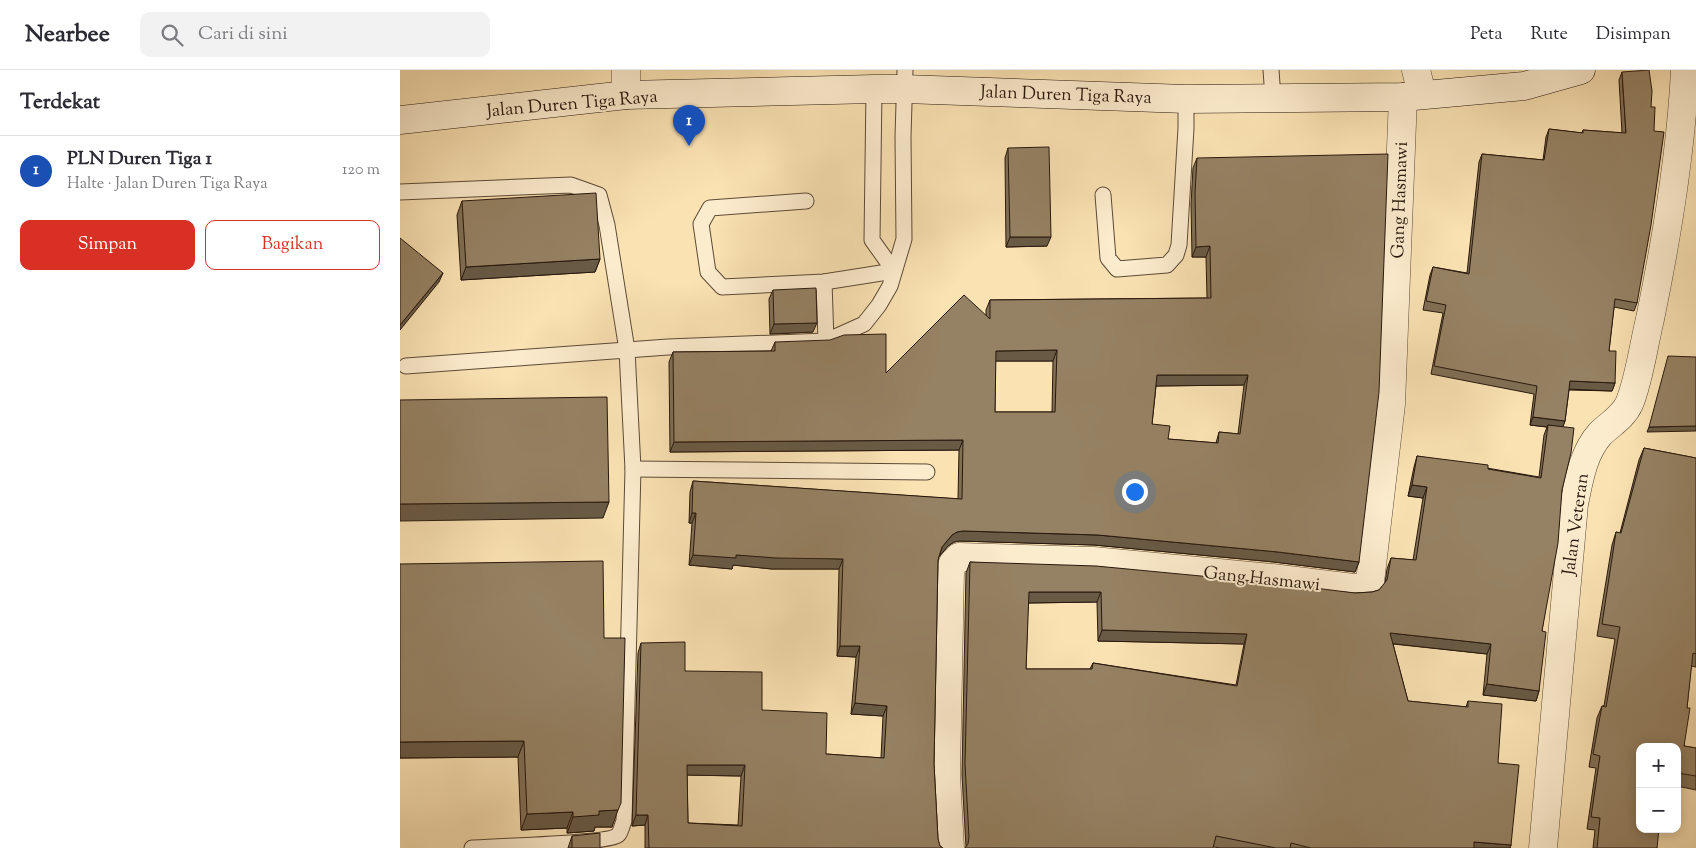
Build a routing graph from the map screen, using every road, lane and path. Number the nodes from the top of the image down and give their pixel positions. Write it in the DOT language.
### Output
graph roads {
  1 [pos="1271,70"];
  2 [pos="1581,70"];
  3 [pos="1686,70"];
  4 [pos="904,79"];
  5 [pos="626,83"];
  6 [pos="1414,87"];
  7 [pos="874,89"];
  8 [pos="1273,98"];
  9 [pos="1186,99"];
  10 [pos="400,120"];
  11 [pos="400,192"];
  12 [pos="1103,195"];
  13 [pos="806,201"];
  14 [pos="894,271"];
  15 [pos="824,282"];
  16 [pos="826,341"];
  17 [pos="627,350"];
  18 [pos="406,366"];
  19 [pos="633,469"];
  20 [pos="927,472"];
  21 [pos="472,848"];
  22 [pos="950,848"];
  23 [pos="1543,848"];
  1 -- 8 [label="lane"];
  2 -- 6 [label="street, Jalan Duren Tiga Raya"];
  3 -- 23 [label="street, Jalan Veteran"];
  4 -- 7 [label="street, Jalan Duren Tiga Raya"];
  4 -- 9 [label="street, Jalan Duren Tiga Raya"];
  4 -- 14 [label="lane"];
  5 -- 7 [label="street, Jalan Duren Tiga Raya"];
  5 -- 10 [label="street, Jalan Duren Tiga Raya"];
  6 -- 8 [label="street, Jalan Duren Tiga Raya"];
  6 -- 22 [label="street, Gang Hasmawi"];
  7 -- 14 [label="lane"];
  8 -- 9 [label="street, Jalan Duren Tiga Raya"];
  9 -- 12 [label="lane"];
  11 -- 17 [label="lane"];
  13 -- 15 [label="lane"];
  14 -- 15 [label="lane"];
  14 -- 16 [label="lane"];
  15 -- 16 [label="lane"];
  16 -- 17 [label="lane"];
  17 -- 18 [label="lane"];
  17 -- 19 [label="lane"];
  19 -- 20 [label="lane"];
  19 -- 21 [label="lane"];
}
